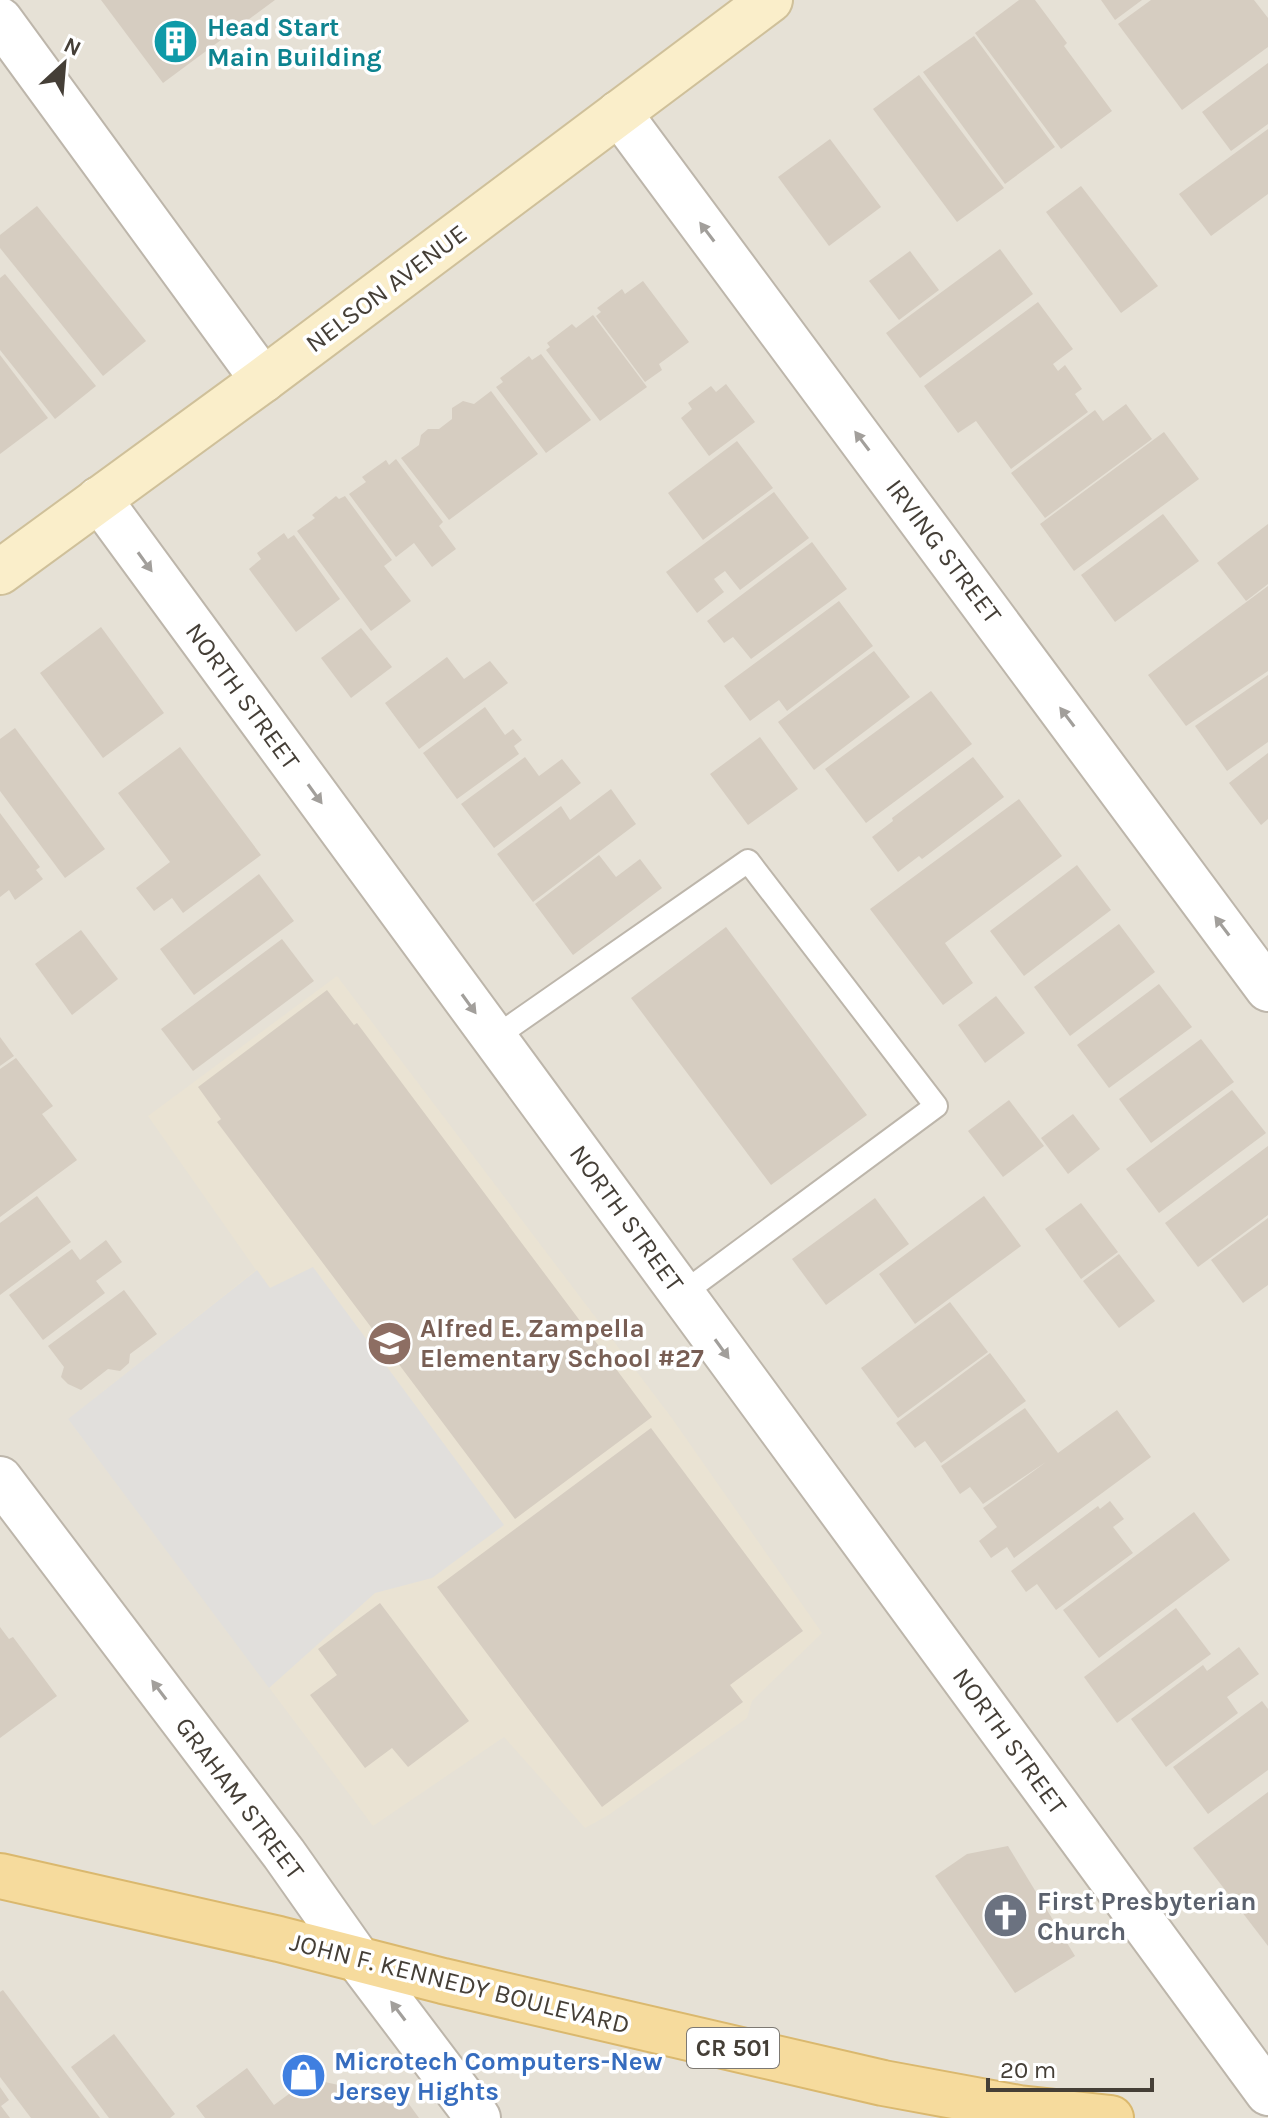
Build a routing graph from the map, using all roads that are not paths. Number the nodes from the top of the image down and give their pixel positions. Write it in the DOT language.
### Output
graph roads {
  1 [pos="770,0"];
  2 [pos="0,20"];
  3 [pos="619,113"];
  4 [pos="263,380"];
  5 [pos="99,499"];
  6 [pos="0,572"];
  7 [pos="1268,989"];
  8 [pos="494,1038"];
  9 [pos="682,1294"];
  10 [pos="0,1479"];
  11 [pos="0,1876"];
  12 [pos="358,1959"];
  13 [pos="1268,2093"];
  14 [pos="478,2118"];
  15 [pos="1111,2118"];
  1 -- 3 [label="street, NELSON AVENUE"];
  2 -- 4 [label="street"];
  3 -- 4 [label="street, NELSON AVENUE"];
  7 -- 3 [label="street, IRVING STREET, one-way"];
  4 -- 5 [label="street, NELSON AVENUE"];
  5 -- 6 [label="street, NELSON AVENUE"];
  5 -- 8 [label="street, NORTH STREET, one-way"];
  8 -- 9 [label="street, NORTH STREET"];
  8 -- 9 [label="lane"];
  9 -- 13 [label="street, NORTH STREET, one-way"];
  12 -- 10 [label="street, GRAHAM STREET, one-way"];
  11 -- 12 [label="main road, JOHN F. KENNEDY BOULEVARD / CR 501"];
  14 -- 12 [label="street, GRAHAM STREET, one-way"];
  12 -- 15 [label="main road, JOHN F. KENNEDY BOULEVARD / CR 501"];
}
